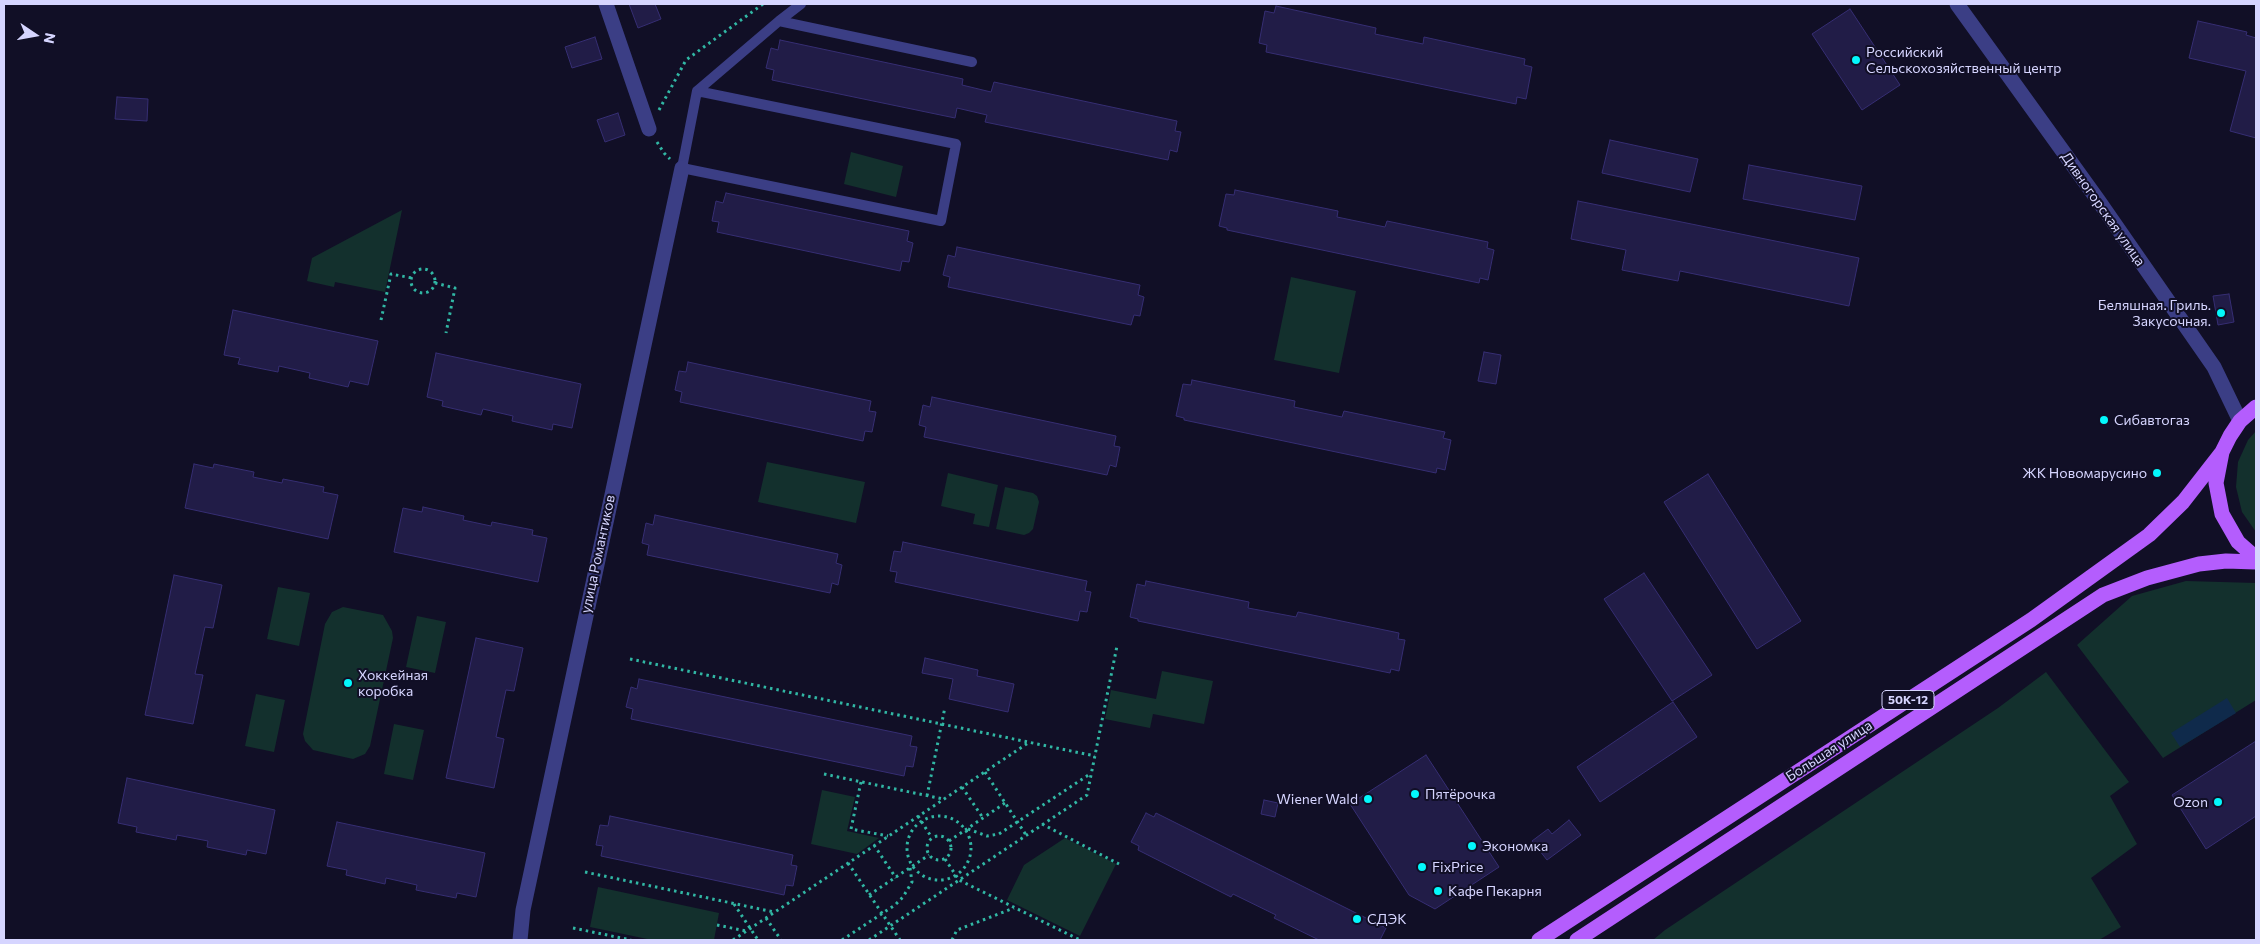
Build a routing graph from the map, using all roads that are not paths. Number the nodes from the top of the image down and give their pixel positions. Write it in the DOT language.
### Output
graph roads {
  1 [pos="606,4"];
  2 [pos="801,4"];
  3 [pos="1957,4"];
  4 [pos="779,21"];
  5 [pos="972,62"];
  6 [pos="698,91"];
  7 [pos="650,129"];
  8 [pos="682,168"];
  9 [pos="2256,407"];
  10 [pos="2240,421"];
  11 [pos="2222,452"];
  12 [pos="2256,558"];
  13 [pos="2256,562"];
  14 [pos="520,940"];
  15 [pos="1539,940"];
  16 [pos="1577,940"];
  1 -- 7 [label="street"];
  2 -- 4 [label="lane"];
  3 -- 10 [label="street, Дивногорская улица"];
  4 -- 5 [label="lane"];
  4 -- 6 [label="lane"];
  6 -- 8 [label="lane"];
  6 -- 8 [label="lane"];
  8 -- 14 [label="street, улица Романтиков"];
  9 -- 10 [label="main road, 50К-12"];
  10 -- 11 [label="main road, 50К-12"];
  11 -- 12 [label="main road, 50К-12"];
  11 -- 15 [label="main road, Большая улица / 50К-12"];
  13 -- 16 [label="main road, Большая улица"];
}
